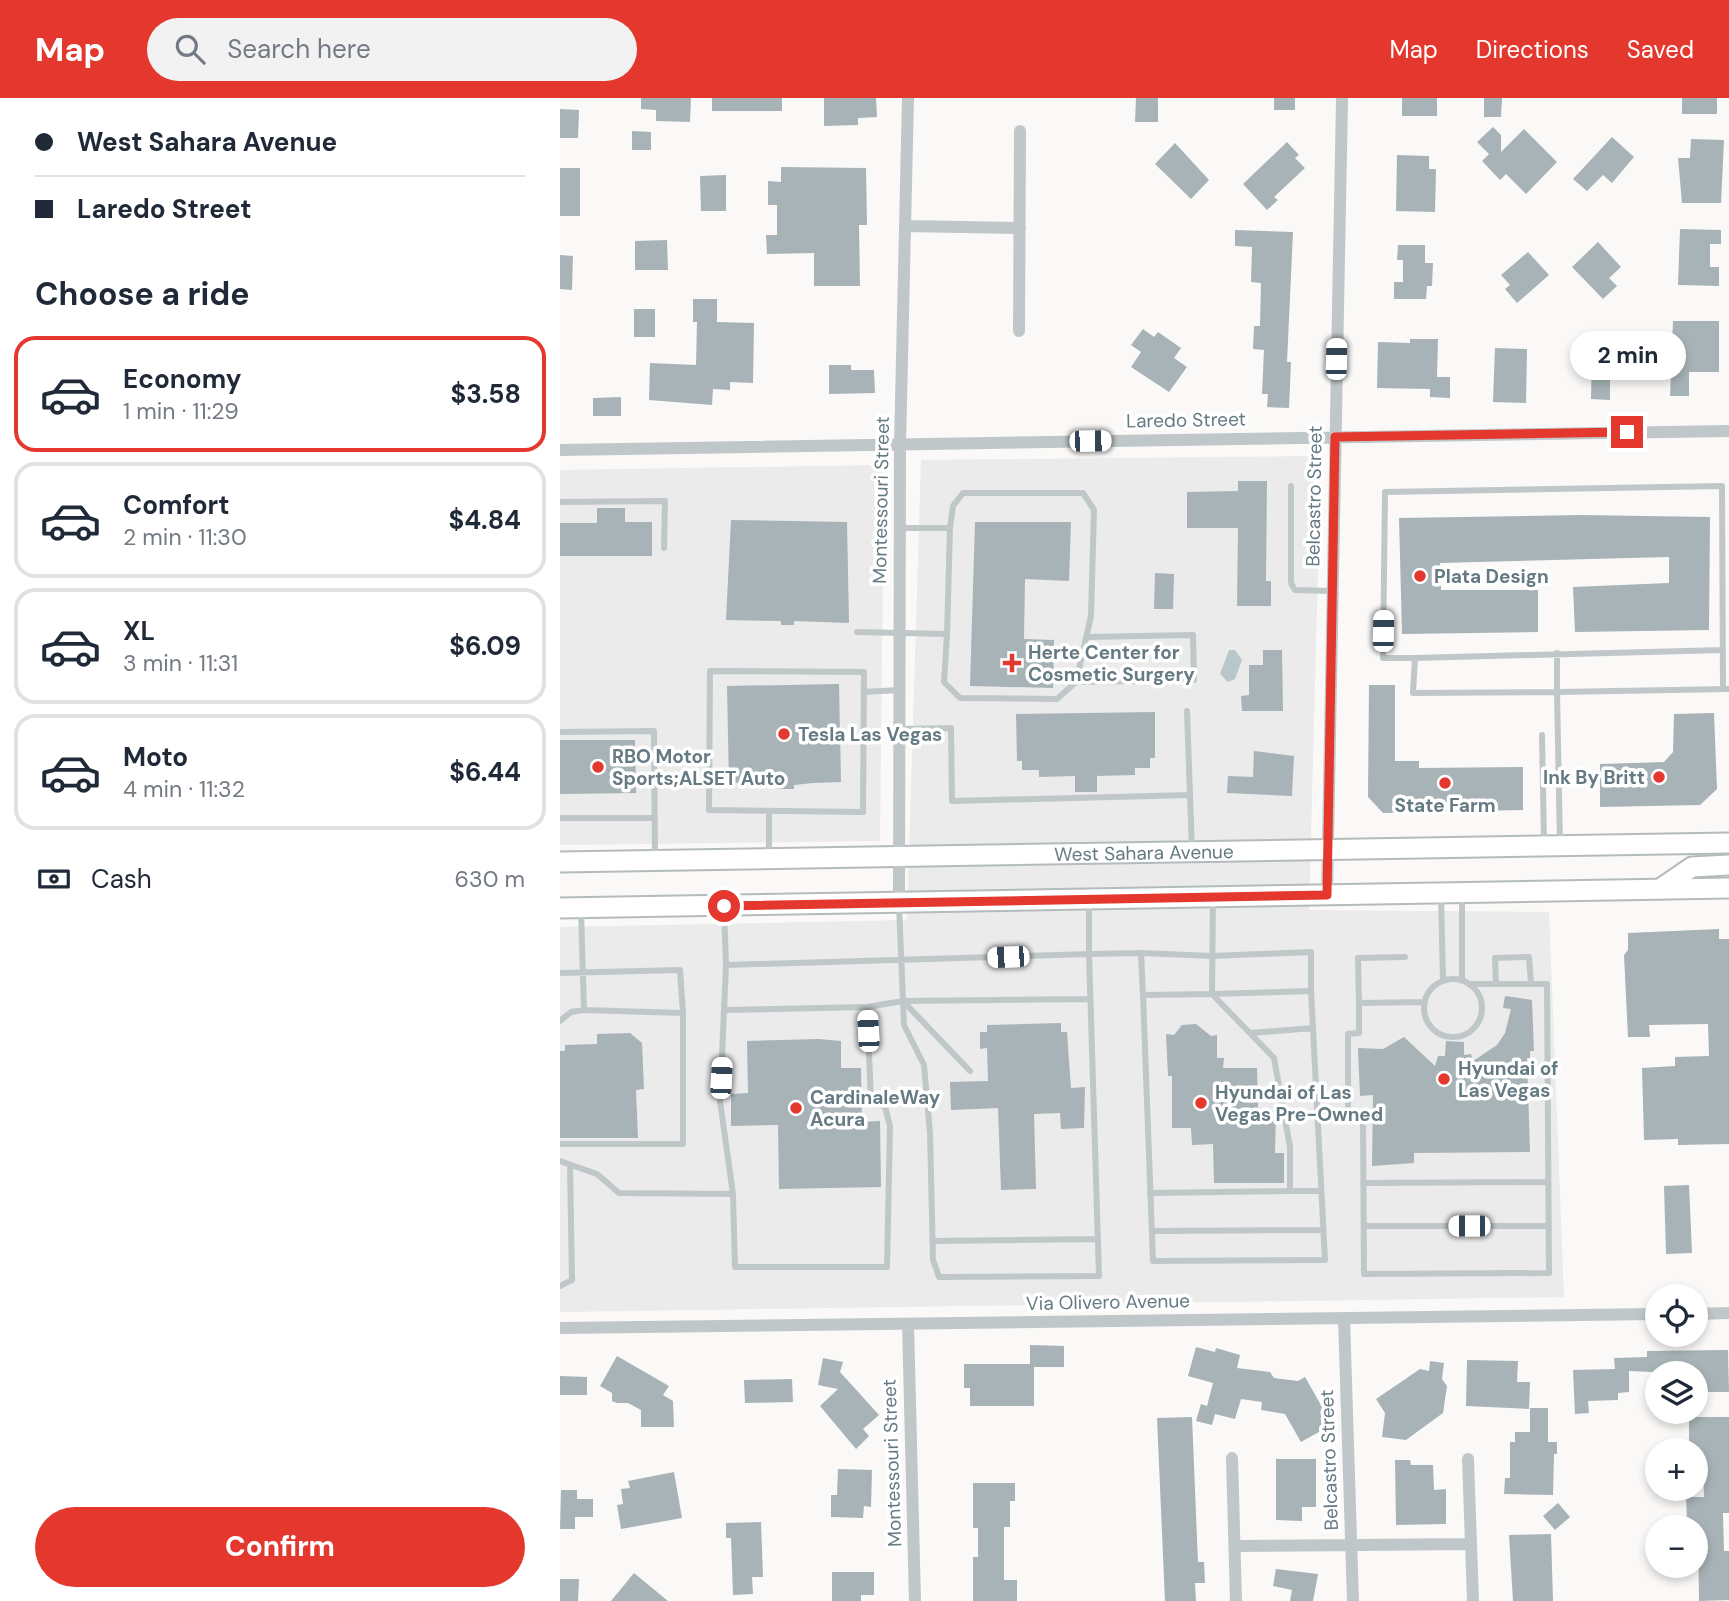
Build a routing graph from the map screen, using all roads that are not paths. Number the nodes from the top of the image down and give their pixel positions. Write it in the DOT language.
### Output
graph roads {
  1 [pos="908,98"];
  2 [pos="1342,98"];
  3 [pos="1020,131"];
  4 [pos="905,226"];
  5 [pos="1020,228"];
  6 [pos="1019,331"];
  7 [pos="1729,431"];
  8 [pos="1335,437"];
  9 [pos="900,444"];
  10 [pos="560,450"];
  11 [pos="1291,486"];
  12 [pos="560,502"];
  13 [pos="900,528"];
  14 [pos="950,528"];
  15 [pos="664,548"];
  16 [pos="1332,591"];
  17 [pos="857,632"];
  18 [pos="899,632"];
  19 [pos="947,634"];
  20 [pos="1086,636"];
  21 [pos="1723,650"];
  22 [pos="1556,653"];
  23 [pos="1415,658"];
  24 [pos="1076,682"];
  25 [pos="1726,689"];
  26 [pos="899,690"];
  27 [pos="864,692"];
  28 [pos="1557,692"];
  29 [pos="1187,711"];
  30 [pos="898,729"];
  31 [pos="560,732"];
  32 [pos="1542,736"];
  33 [pos="1190,795"];
  34 [pos="769,811"];
  35 [pos="560,818"];
  36 [pos="654,818"];
  37 [pos="1729,843"];
  38 [pos="1552,846"];
  39 [pos="1327,850"];
  40 [pos="1192,852"];
  41 [pos="898,858"];
  42 [pos="769,860"];
  43 [pos="654,861"];
  44 [pos="560,862"];
  45 [pos="1729,865"];
  46 [pos="1729,888"];
  47 [pos="1659,889"];
  48 [pos="1462,892"];
  49 [pos="1441,893"];
  50 [pos="1327,895"];
  51 [pos="1213,897"];
  52 [pos="1089,900"];
  53 [pos="899,903"];
  54 [pos="724,906"];
  55 [pos="581,907"];
  56 [pos="560,908"];
  57 [pos="1141,953"];
  58 [pos="1090,954"];
  59 [pos="1212,956"];
  60 [pos="1405,957"];
  61 [pos="899,960"];
  62 [pos="726,965"];
  63 [pos="583,972"];
  64 [pos="560,973"];
  65 [pos="1462,980"];
  66 [pos="1443,981"];
  67 [pos="1470,984"];
  68 [pos="1496,984"];
  69 [pos="1531,984"];
  70 [pos="1311,991"];
  71 [pos="1212,994"];
  72 [pos="1143,995"];
  73 [pos="1090,999"];
  74 [pos="903,1001"];
  75 [pos="1425,1002"];
  76 [pos="1359,1003"];
  77 [pos="867,1007"];
  78 [pos="584,1010"];
  79 [pos="724,1010"];
  80 [pos="683,1013"];
  81 [pos="560,1021"];
  82 [pos="1313,1027"];
  83 [pos="1250,1033"];
  84 [pos="970,1071"];
  85 [pos="560,1144"];
  86 [pos="560,1161"];
  87 [pos="570,1165"];
  88 [pos="1548,1182"];
  89 [pos="1363,1183"];
  90 [pos="1290,1191"];
  91 [pos="1321,1191"];
  92 [pos="733,1194"];
  93 [pos="1150,1194"];
  94 [pos="1364,1226"];
  95 [pos="1549,1226"];
  96 [pos="1323,1230"];
  97 [pos="1152,1231"];
  98 [pos="1098,1239"];
  99 [pos="933,1241"];
  100 [pos="560,1286"];
  101 [pos="1729,1313"];
  102 [pos="1645,1314"];
  103 [pos="1708,1314"];
  104 [pos="1344,1318"];
  105 [pos="908,1324"];
  106 [pos="560,1328"];
  107 [pos="1232,1458"];
  108 [pos="1468,1459"];
  109 [pos="1471,1544"];
  110 [pos="1235,1546"];
  111 [pos="1351,1546"];
  112 [pos="915,1601"];
  113 [pos="1237,1601"];
  114 [pos="1353,1601"];
  115 [pos="1472,1601"];
  1 -- 4 [label="street, Montessouri Street"];
  2 -- 8 [label="street, Belcastro Street"];
  3 -- 5 [label="street"];
  4 -- 5 [label="street"];
  4 -- 9 [label="street, Montessouri Street"];
  5 -- 6 [label="street"];
  7 -- 8 [label="street, Laredo Street"];
  8 -- 9 [label="street, Laredo Street"];
  8 -- 16 [label="street, Belcastro Street"];
  9 -- 10 [label="street, Laredo Street"];
  9 -- 13 [label="street, Montessouri Street"];
  11 -- 16 [label="lane"];
  12 -- 15 [label="lane"];
  13 -- 14 [label="lane"];
  13 -- 18 [label="street, Montessouri Street"];
  14 -- 19 [label="lane"];
  14 -- 20 [label="lane"];
  16 -- 39 [label="street, Belcastro Street"];
  17 -- 18 [label="lane"];
  18 -- 19 [label="lane"];
  18 -- 26 [label="street, Montessouri Street"];
  19 -- 24 [label="lane"];
  20 -- 24 [label="lane"];
  20 -- 24 [label="lane"];
  21 -- 22 [label="lane"];
  21 -- 23 [label="lane"];
  21 -- 25 [label="lane"];
  22 -- 23 [label="lane"];
  22 -- 28 [label="lane"];
  23 -- 28 [label="lane"];
  25 -- 28 [label="lane"];
  26 -- 27 [label="lane"];
  26 -- 30 [label="street, Montessouri Street"];
  27 -- 34 [label="lane"];
  27 -- 34 [label="lane"];
  28 -- 38 [label="lane"];
  29 -- 33 [label="lane"];
  30 -- 33 [label="lane"];
  30 -- 41 [label="street, Montessouri Street"];
  31 -- 36 [label="lane"];
  32 -- 38 [label="lane"];
  33 -- 40 [label="lane"];
  34 -- 42 [label="lane"];
  35 -- 36 [label="lane"];
  36 -- 43 [label="lane"];
  37 -- 38 [label="main road, West Sahara Avenue"];
  38 -- 39 [label="main road, West Sahara Avenue"];
  39 -- 40 [label="main road, West Sahara Avenue"];
  39 -- 50 [label="street, Belcastro Street"];
  40 -- 41 [label="main road, West Sahara Avenue"];
  41 -- 42 [label="main road, West Sahara Avenue"];
  41 -- 53 [label="street, Montessouri Street"];
  42 -- 43 [label="main road, West Sahara Avenue"];
  43 -- 44 [label="main road, West Sahara Avenue"];
  45 -- 47 [label="main road"];
  46 -- 47 [label="main road"];
  47 -- 48 [label="main road"];
  48 -- 49 [label="main road"];
  48 -- 65 [label="lane"];
  49 -- 50 [label="main road"];
  49 -- 66 [label="lane"];
  50 -- 51 [label="main road"];
  51 -- 52 [label="main road"];
  51 -- 59 [label="lane"];
  52 -- 53 [label="main road"];
  52 -- 58 [label="lane"];
  53 -- 54 [label="main road"];
  53 -- 61 [label="lane"];
  54 -- 55 [label="main road"];
  54 -- 62 [label="lane"];
  55 -- 56 [label="main road"];
  55 -- 63 [label="lane"];
  57 -- 58 [label="lane"];
  57 -- 59 [label="lane"];
  57 -- 72 [label="lane"];
  58 -- 61 [label="lane"];
  58 -- 73 [label="lane"];
  59 -- 70 [label="lane"];
  59 -- 71 [label="lane"];
  60 -- 76 [label="lane"];
  61 -- 62 [label="lane"];
  61 -- 74 [label="lane"];
  62 -- 79 [label="lane"];
  63 -- 64 [label="lane"];
  63 -- 78 [label="lane"];
  63 -- 80 [label="lane"];
  65 -- 66 [label="lane"];
  65 -- 67 [label="lane"];
  66 -- 75 [label="lane"];
  67 -- 68 [label="lane"];
  67 -- 75 [label="lane"];
  68 -- 69 [label="lane"];
  68 -- 69 [label="lane"];
  69 -- 88 [label="lane"];
  70 -- 71 [label="lane"];
  70 -- 82 [label="lane"];
  71 -- 72 [label="lane"];
  71 -- 83 [label="lane"];
  72 -- 93 [label="lane"];
  73 -- 74 [label="lane"];
  73 -- 98 [label="lane"];
  74 -- 77 [label="lane"];
  74 -- 84 [label="lane"];
  74 -- 99 [label="lane"];
  75 -- 76 [label="lane"];
  76 -- 89 [label="lane"];
  77 -- 79 [label="lane"];
  77 -- 92 [label="lane"];
  78 -- 80 [label="lane"];
  78 -- 81 [label="lane"];
  79 -- 92 [label="lane"];
  80 -- 85 [label="lane"];
  82 -- 83 [label="lane"];
  82 -- 91 [label="lane"];
  83 -- 90 [label="lane"];
  86 -- 87 [label="lane"];
  87 -- 92 [label="lane"];
  87 -- 100 [label="lane"];
  88 -- 89 [label="lane"];
  88 -- 95 [label="lane"];
  89 -- 94 [label="lane"];
  90 -- 91 [label="lane"];
  90 -- 93 [label="lane"];
  91 -- 96 [label="lane"];
  93 -- 97 [label="lane"];
  94 -- 95 [label="lane"];
  94 -- 95 [label="lane"];
  96 -- 97 [label="lane"];
  96 -- 97 [label="lane"];
  98 -- 99 [label="lane"];
  98 -- 99 [label="lane"];
  101 -- 103 [label="street"];
  102 -- 104 [label="street, Via Olivero Avenue"];
  104 -- 105 [label="street, Via Olivero Avenue"];
  104 -- 111 [label="street, Belcastro Street"];
  105 -- 106 [label="street, Via Olivero Avenue"];
  105 -- 112 [label="street, Montessouri Street"];
  107 -- 110 [label="street"];
  108 -- 109 [label="street"];
  109 -- 111 [label="street"];
  109 -- 115 [label="street"];
  110 -- 111 [label="street"];
  110 -- 113 [label="street"];
  111 -- 114 [label="street, Belcastro Street"];
}
